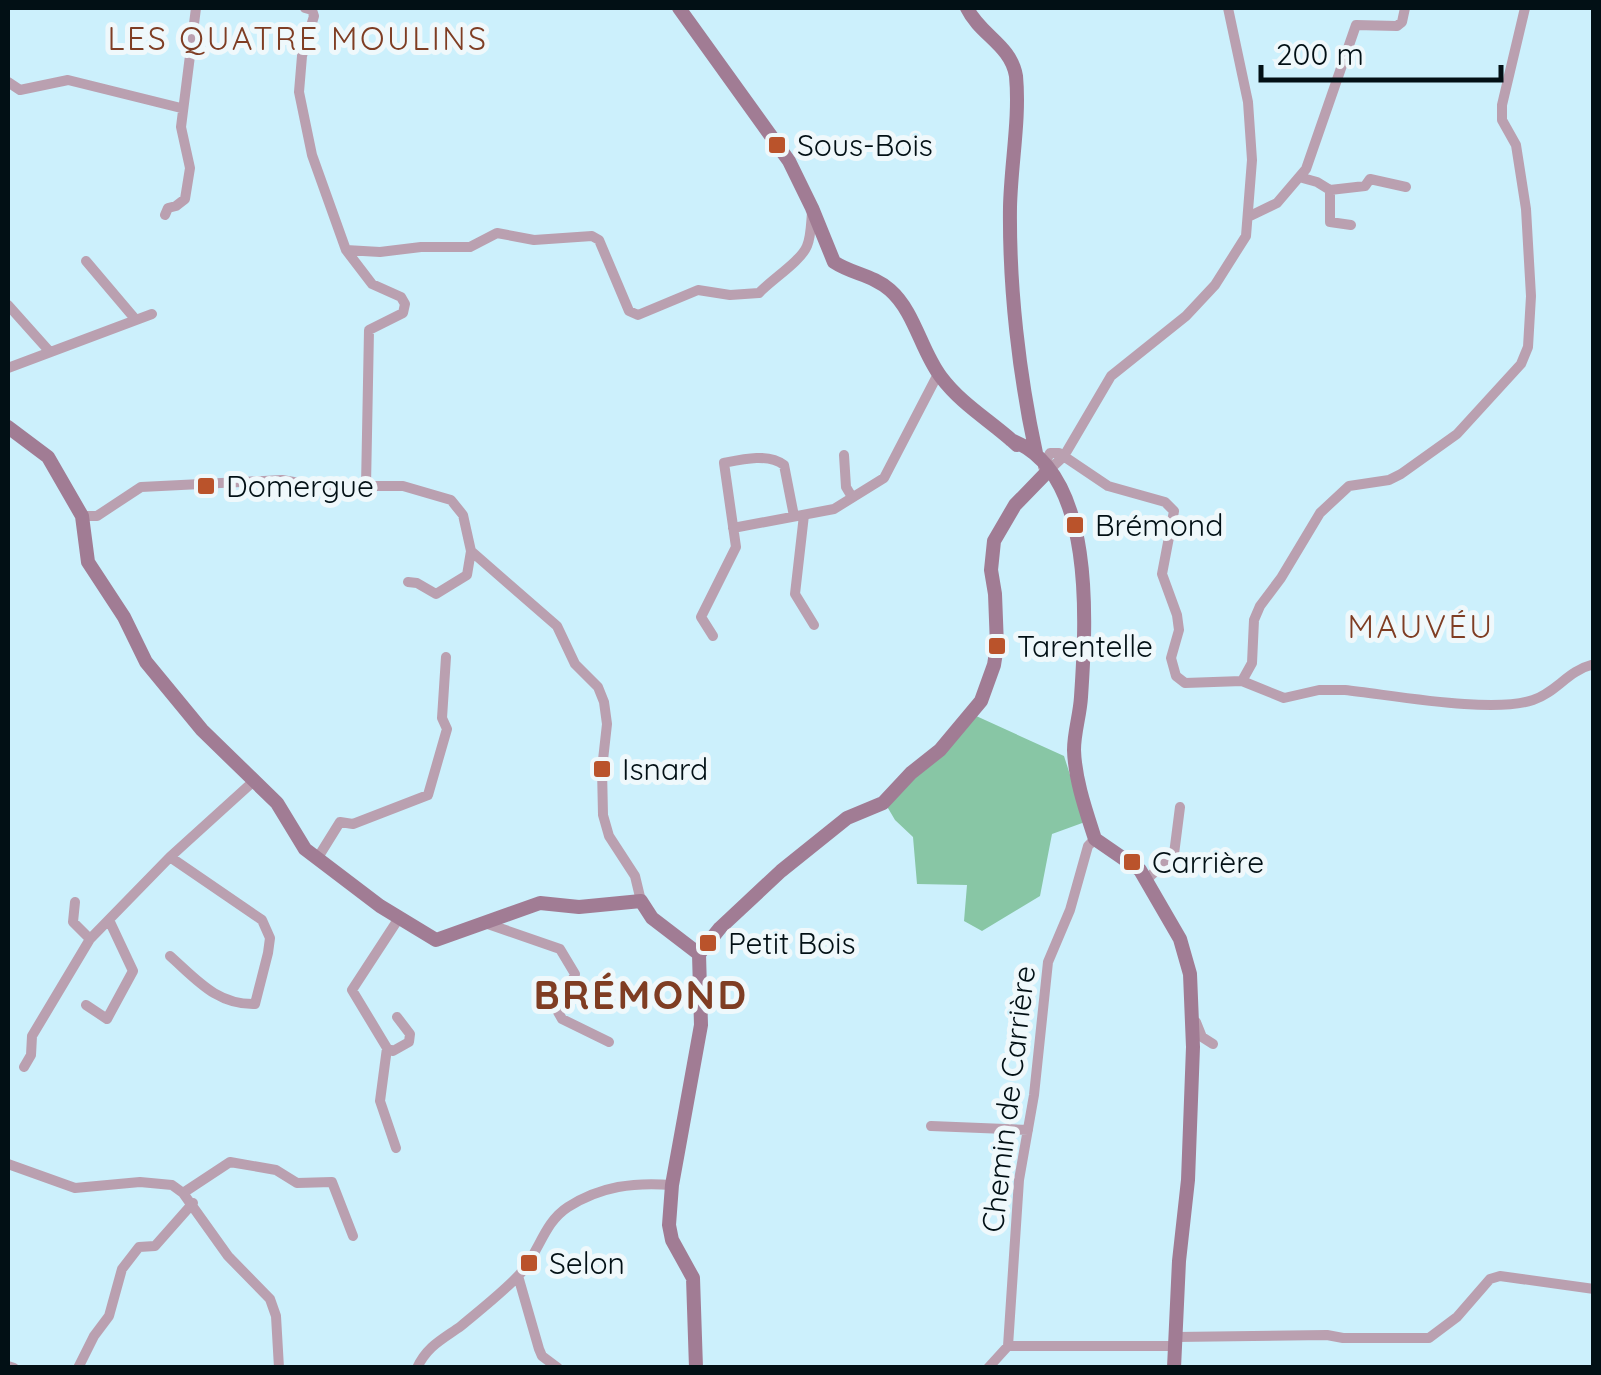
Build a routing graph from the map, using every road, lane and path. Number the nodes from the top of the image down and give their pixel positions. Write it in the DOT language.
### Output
graph roads {
  1 [pos="196,8"];
  2 [pos="305,8"];
  3 [pos="679,8"];
  4 [pos="967,8"];
  5 [pos="1228,8"];
  6 [pos="1405,8"];
  7 [pos="1526,8"];
  8 [pos="8,82"];
  9 [pos="182,108"];
  10 [pos="1299,177"];
  11 [pos="1406,187"];
  12 [pos="1330,190"];
  13 [pos="812,208"];
  14 [pos="164,214"];
  15 [pos="1248,217"];
  16 [pos="1351,224"];
  17 [pos="346,250"];
  18 [pos="86,261"];
  19 [pos="8,305"];
  20 [pos="152,314"];
  21 [pos="136,320"];
  22 [pos="50,352"];
  23 [pos="8,368"];
  24 [pos="938,374"];
  25 [pos="8,427"];
  26 [pos="844,455"];
  27 [pos="1033,456"];
  28 [pos="1064,456"];
  29 [pos="1059,485"];
  30 [pos="366,486"];
  31 [pos="852,497"];
  32 [pos="1015,504"];
  33 [pos="82,516"];
  34 [pos="799,516"];
  35 [pos="733,528"];
  36 [pos="472,550"];
  37 [pos="408,582"];
  38 [pos="814,626"];
  39 [pos="712,636"];
  40 [pos="446,657"];
  41 [pos="1594,664"];
  42 [pos="1242,681"];
  43 [pos="255,780"];
  44 [pos="1180,808"];
  45 [pos="1095,839"];
  46 [pos="170,857"];
  47 [pos="317,859"];
  48 [pos="1146,880"];
  49 [pos="75,902"];
  50 [pos="641,902"];
  51 [pos="398,918"];
  52 [pos="109,920"];
  53 [pos="485,923"];
  54 [pos="90,939"];
  55 [pos="699,954"];
  56 [pos="170,956"];
  57 [pos="86,1005"];
  58 [pos="1193,1013"];
  59 [pos="398,1017"];
  60 [pos="609,1042"];
  61 [pos="1193,1047"];
  62 [pos="387,1048"];
  63 [pos="24,1067"];
  64 [pos="931,1126"];
  65 [pos="1028,1130"];
  66 [pos="396,1148"];
  67 [pos="8,1164"];
  68 [pos="672,1185"];
  69 [pos="183,1192"];
  70 [pos="193,1204"];
  71 [pos="354,1236"];
  72 [pos="518,1276"];
  73 [pos="1594,1288"];
  74 [pos="1176,1341"];
  75 [pos="1008,1346"];
  76 [pos="78,1368"];
  77 [pos="280,1368"];
  78 [pos="417,1368"];
  79 [pos="558,1368"];
  80 [pos="696,1368"];
  81 [pos="988,1368"];
  82 [pos="1174,1368"];
  1 -- 9 [label="street"];
  2 -- 17 [label="street"];
  3 -- 13 [label="street"];
  4 -- 27 [label="street"];
  5 -- 15 [label="street"];
  6 -- 10 [label="street"];
  7 -- 42 [label="street"];
  8 -- 9 [label="street"];
  9 -- 14 [label="street"];
  10 -- 12 [label="street"];
  10 -- 15 [label="street"];
  11 -- 12 [label="street"];
  12 -- 16 [label="street"];
  13 -- 17 [label="street"];
  13 -- 24 [label="street"];
  15 -- 28 [label="street"];
  17 -- 30 [label="street"];
  18 -- 21 [label="street"];
  19 -- 22 [label="street"];
  20 -- 21 [label="street"];
  21 -- 22 [label="street"];
  22 -- 23 [label="street"];
  24 -- 27 [label="street"];
  24 -- 31 [label="street"];
  25 -- 33 [label="street"];
  26 -- 31 [label="street"];
  27 -- 28 [label="street"];
  27 -- 29 [label="street"];
  27 -- 32 [label="street"];
  28 -- 42 [label="street"];
  29 -- 32 [label="street"];
  29 -- 45 [label="street"];
  30 -- 33 [label="street"];
  30 -- 36 [label="street"];
  31 -- 34 [label="street"];
  32 -- 55 [label="street"];
  33 -- 43 [label="street"];
  34 -- 35 [label="street"];
  34 -- 35 [label="street"];
  34 -- 38 [label="street"];
  35 -- 39 [label="street"];
  36 -- 37 [label="street"];
  36 -- 50 [label="street"];
  40 -- 47 [label="street"];
  41 -- 42 [label="street"];
  43 -- 46 [label="street"];
  43 -- 47 [label="street"];
  44 -- 48 [label="street"];
  45 -- 48 [label="street"];
  45 -- 65 [label="street, Chemin de Carrière"];
  46 -- 52 [label="street"];
  46 -- 56 [label="street"];
  47 -- 51 [label="street"];
  48 -- 58 [label="street"];
  49 -- 54 [label="street"];
  50 -- 53 [label="street"];
  50 -- 55 [label="street"];
  51 -- 53 [label="street"];
  51 -- 62 [label="street"];
  52 -- 54 [label="street"];
  52 -- 57 [label="street"];
  53 -- 60 [label="street"];
  54 -- 63 [label="street"];
  55 -- 68 [label="street"];
  58 -- 61 [label="street"];
  58 -- 61 [label="street"];
  59 -- 62 [label="street"];
  61 -- 74 [label="street"];
  62 -- 66 [label="street"];
  64 -- 65 [label="street"];
  65 -- 75 [label="street, Chemin de Carrière"];
  67 -- 69 [label="street"];
  68 -- 72 [label="street"];
  68 -- 80 [label="street"];
  69 -- 70 [label="street"];
  69 -- 71 [label="street"];
  70 -- 76 [label="street"];
  70 -- 77 [label="street"];
  72 -- 78 [label="street"];
  72 -- 79 [label="street"];
  73 -- 74 [label="street"];
  74 -- 75 [label="street"];
  74 -- 82 [label="street"];
  75 -- 81 [label="street"];
}
